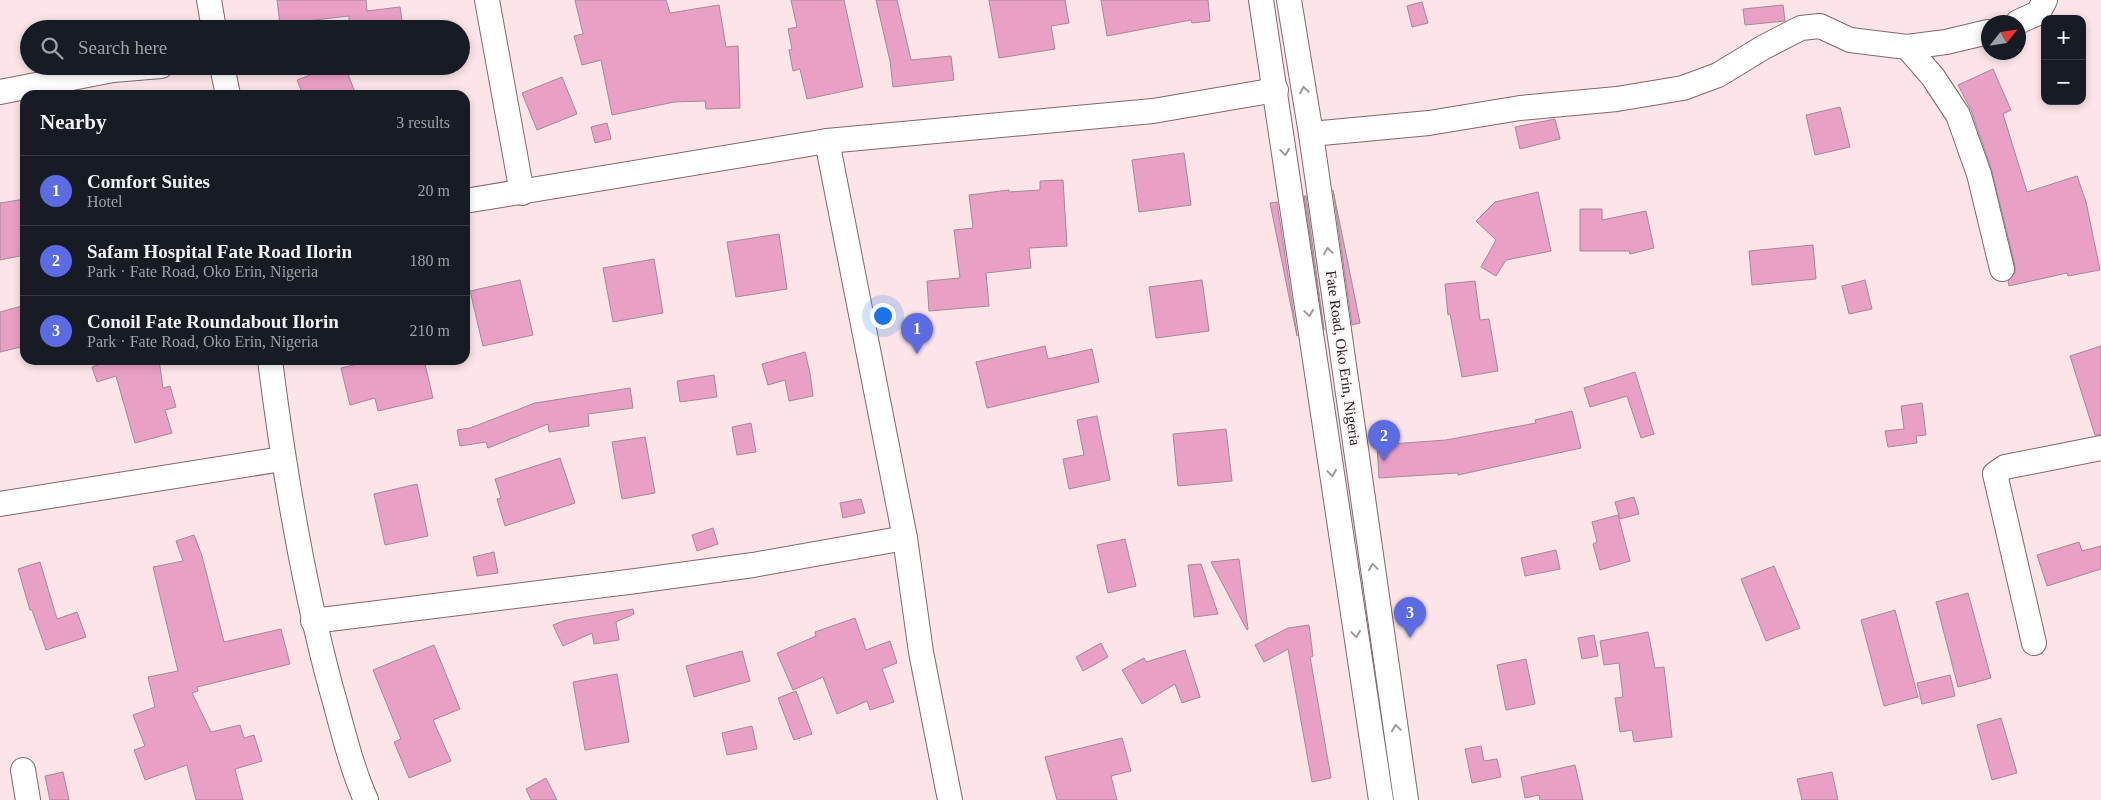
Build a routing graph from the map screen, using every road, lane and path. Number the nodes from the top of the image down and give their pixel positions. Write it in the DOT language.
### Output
graph roads {
  1 [pos="209,0"];
  2 [pos="487,0"];
  3 [pos="1261,0"];
  4 [pos="1289,0"];
  5 [pos="2045,0"];
  6 [pos="2026,18"];
  7 [pos="212,20"];
  8 [pos="1981,34"];
  9 [pos="1908,47"];
  10 [pos="87,75"];
  11 [pos="224,75"];
  12 [pos="227,90"];
  13 [pos="1276,90"];
  14 [pos="0,92"];
  15 [pos="1311,134"];
  16 [pos="827,141"];
  17 [pos="522,193"];
  18 [pos="470,200"];
  19 [pos="2002,269"];
  20 [pos="271,365"];
  21 [pos="2101,448"];
  22 [pos="282,459"];
  23 [pos="0,504"];
  24 [pos="905,538"];
  25 [pos="313,621"];
  26 [pos="2034,643"];
  27 [pos="23,770"];
  28 [pos="28,800"];
  29 [pos="366,800"];
  30 [pos="950,800"];
  31 [pos="1381,800"];
  32 [pos="1406,800"];
  1 -- 7 [label="street"];
  2 -- 17 [label="street"];
  3 -- 13 [label="street, Fate Road, Oko Erin, Nigeria"];
  15 -- 4 [label="street, Fate Road, Oko Erin, Nigeria, one-way"];
  5 -- 6 [label="street"];
  8 -- 9 [label="street"];
  9 -- 15 [label="street"];
  9 -- 19 [label="street"];
  10 -- 14 [label="street"];
  11 -- 12 [label="street"];
  13 -- 16 [label="street"];
  13 -- 31 [label="street, Fate Road, Oko Erin, Nigeria, one-way"];
  32 -- 15 [label="street, Fate Road, Oko Erin, Nigeria, one-way"];
  16 -- 17 [label="street"];
  16 -- 24 [label="street"];
  17 -- 18 [label="street"];
  20 -- 22 [label="street"];
  21 -- 26 [label="street"];
  22 -- 23 [label="street"];
  22 -- 25 [label="street"];
  24 -- 25 [label="street"];
  24 -- 30 [label="street"];
  25 -- 29 [label="street"];
  27 -- 28 [label="street"];
}
